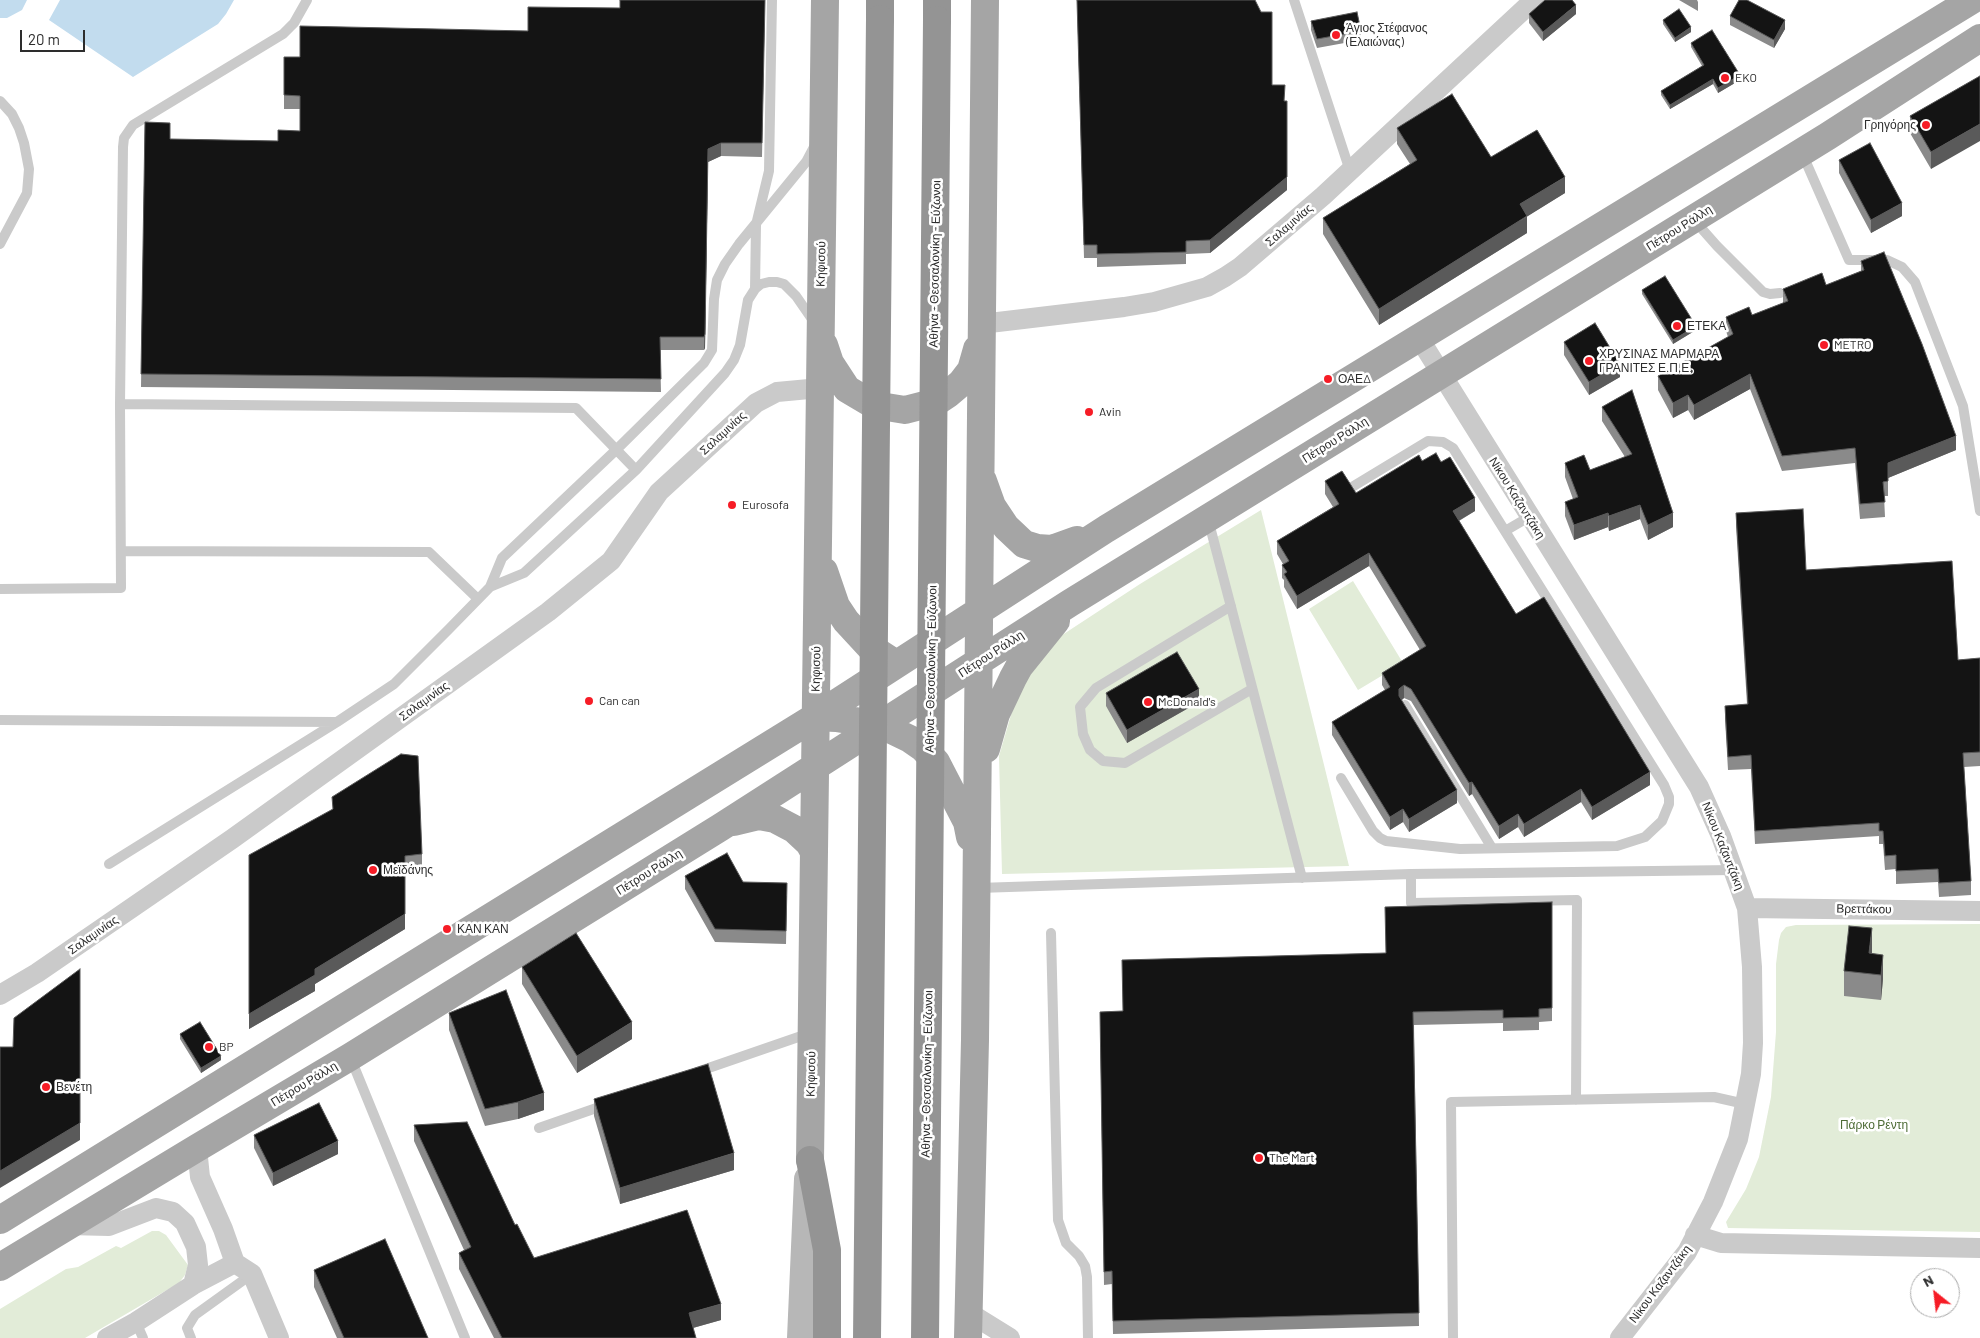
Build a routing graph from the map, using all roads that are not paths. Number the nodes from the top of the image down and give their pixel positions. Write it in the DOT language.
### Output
graph roads {
  1 [pos="307,0"];
  2 [pos="772,0"];
  3 [pos="825,0"];
  4 [pos="985,0"];
  5 [pos="1294,0"];
  6 [pos="1534,0"];
  7 [pos="1968,1"];
  8 [pos="880,9"];
  9 [pos="937,10"];
  10 [pos="1980,38"];
  11 [pos="0,102"];
  12 [pos="823,129"];
  13 [pos="1802,152"];
  14 [pos="1350,171"];
  15 [pos="1694,219"];
  16 [pos="756,225"];
  17 [pos="0,244"];
  18 [pos="755,288"];
  19 [pos="1780,293"];
  20 [pos="981,324"];
  21 [pos="820,332"];
  22 [pos="1419,338"];
  23 [pos="1442,374"];
  24 [pos="820,388"];
  25 [pos="120,404"];
  26 [pos="616,450"];
  27 [pos="980,458"];
  28 [pos="636,470"];
  29 [pos="1352,487"];
  30 [pos="1980,510"];
  31 [pos="1529,517"];
  32 [pos="1208,518"];
  33 [pos="1106,529"];
  34 [pos="1505,531"];
  35 [pos="121,551"];
  36 [pos="818,551"];
  37 [pos="490,587"];
  38 [pos="0,589"];
  39 [pos="478,599"];
  40 [pos="1070,603"];
  41 [pos="1231,606"];
  42 [pos="979,611"];
  43 [pos="978,663"];
  44 [pos="897,665"];
  45 [pos="1252,689"];
  46 [pos="1405,705"];
  47 [pos="815,718"];
  48 [pos="0,720"];
  49 [pos="337,722"];
  50 [pos="881,725"];
  51 [pos="815,768"];
  52 [pos="1341,778"];
  53 [pos="977,781"];
  54 [pos="721,828"];
  55 [pos="1492,848"];
  56 [pos="814,852"];
  57 [pos="109,864"];
  58 [pos="1734,870"];
  59 [pos="1410,874"];
  60 [pos="1302,878"];
  61 [pos="976,888"];
  62 [pos="1747,908"];
  63 [pos="1980,911"];
  64 [pos="1051,933"];
  65 [pos="0,995"];
  66 [pos="811,1032"];
  67 [pos="350,1057"];
  68 [pos="689,1075"];
  69 [pos="1576,1100"];
  70 [pos="614,1101"];
  71 [pos="1745,1104"];
  72 [pos="539,1128"];
  73 [pos="197,1148"];
  74 [pos="810,1160"];
  75 [pos="0,1220"];
  76 [pos="68,1226"];
  77 [pos="1695,1235"];
  78 [pos="1980,1248"];
  79 [pos="235,1263"];
  80 [pos="0,1267"];
  81 [pos="252,1274"];
  82 [pos="193,1284"];
  83 [pos="968,1325"];
  84 [pos="140,1330"];
  85 [pos="107,1338"];
  86 [pos="191,1338"];
  87 [pos="278,1338"];
  88 [pos="465,1338"];
  89 [pos="801,1338"];
  90 [pos="827,1338"];
  91 [pos="867,1338"];
  92 [pos="924,1338"];
  93 [pos="1010,1338"];
  94 [pos="1088,1338"];
  95 [pos="1453,1338"];
  96 [pos="1620,1338"];
  1 -- 25 [label="lane"];
  2 -- 16 [label="lane"];
  3 -- 12 [label="main road, Κηφισού"];
  4 -- 20 [label="main road"];
  5 -- 14 [label="lane"];
  6 -- 14 [label="street, Σαλαμινίας"];
  7 -- 22 [label="main road"];
  8 -- 91 [label="highway, bridge"];
  9 -- 92 [label="highway, Αθήνα - Θεσσαλονίκη - Εύζωνοι, bridge"];
  10 -- 13 [label="main road, Πέτρου Ράλλη"];
  11 -- 17 [label="lane"];
  12 -- 16 [label="lane"];
  12 -- 21 [label="main road, Κηφισού"];
  13 -- 15 [label="main road, Πέτρου Ράλλη"];
  13 -- 30 [label="lane"];
  14 -- 20 [label="street, Σαλαμινίας"];
  15 -- 19 [label="lane"];
  15 -- 23 [label="main road, Πέτρου Ράλλη"];
  16 -- 18 [label="lane"];
  16 -- 26 [label="lane"];
  18 -- 21 [label="lane"];
  18 -- 28 [label="lane"];
  20 -- 21 [label="main road"];
  20 -- 27 [label="main road"];
  21 -- 24 [label="main road, Κηφισού"];
  22 -- 23 [label="street, Νίκου Καζαντζάκη"];
  22 -- 33 [label="main road"];
  23 -- 31 [label="street, Νίκου Καζαντζάκη"];
  23 -- 32 [label="main road, Πέτρου Ράλλη"];
  24 -- 36 [label="main road, Κηφισού"];
  24 -- 65 [label="street, Σαλαμινίας"];
  25 -- 26 [label="lane"];
  25 -- 35 [label="lane"];
  26 -- 28 [label="lane"];
  26 -- 37 [label="lane"];
  27 -- 33 [label="main road"];
  27 -- 42 [label="main road"];
  28 -- 37 [label="lane"];
  29 -- 34 [label="lane"];
  31 -- 34 [label="lane"];
  31 -- 58 [label="street, Νίκου Καζαντζάκη"];
  32 -- 40 [label="main road, Πέτρου Ράλλη"];
  32 -- 41 [label="lane"];
  33 -- 42 [label="main road"];
  34 -- 55 [label="lane"];
  35 -- 38 [label="lane"];
  35 -- 39 [label="lane"];
  36 -- 44 [label="main road"];
  36 -- 47 [label="main road, Κηφισού"];
  37 -- 39 [label="lane"];
  39 -- 49 [label="lane"];
  40 -- 43 [label="main road, Πέτρου Ράλλη"];
  40 -- 53 [label="main road"];
  41 -- 45 [label="lane"];
  41 -- 45 [label="lane"];
  42 -- 43 [label="main road"];
  42 -- 44 [label="main road"];
  43 -- 44 [label="main road"];
  43 -- 50 [label="main road, Πέτρου Ράλλη"];
  43 -- 53 [label="main road"];
  44 -- 47 [label="main road"];
  45 -- 60 [label="lane"];
  46 -- 55 [label="lane"];
  47 -- 50 [label="main road"];
  47 -- 51 [label="main road, Κηφισού"];
  47 -- 75 [label="main road"];
  48 -- 49 [label="lane"];
  49 -- 57 [label="lane"];
  50 -- 51 [label="main road, Πέτρου Ράλλη"];
  50 -- 61 [label="main road"];
  51 -- 54 [label="main road, Πέτρου Ράλλη"];
  51 -- 56 [label="main road, Κηφισού"];
  52 -- 55 [label="lane"];
  53 -- 61 [label="main road"];
  54 -- 56 [label="main road"];
  54 -- 67 [label="main road, Πέτρου Ράλλη"];
  56 -- 66 [label="main road, Κηφισού"];
  58 -- 59 [label="lane"];
  58 -- 62 [label="street, Νίκου Καζαντζάκη"];
  59 -- 60 [label="lane"];
  59 -- 69 [label="lane"];
  60 -- 61 [label="lane"];
  61 -- 83 [label="main road"];
  62 -- 63 [label="street, Βρεττάκου"];
  62 -- 71 [label="street, Νίκου Καζαντζάκη"];
  64 -- 94 [label="lane"];
  66 -- 68 [label="lane"];
  66 -- 74 [label="main road, Κηφισού"];
  67 -- 73 [label="main road, Πέτρου Ράλλη"];
  67 -- 88 [label="lane"];
  69 -- 71 [label="lane"];
  69 -- 95 [label="lane"];
  70 -- 72 [label="lane"];
  71 -- 77 [label="street, Νίκου Καζαντζάκη"];
  73 -- 76 [label="main road, Πέτρου Ράλλη"];
  73 -- 79 [label="street"];
  74 -- 89 [label="street, Κηφισού"];
  74 -- 90 [label="highway"];
  76 -- 80 [label="main road, Πέτρου Ράλλη"];
  76 -- 82 [label="street"];
  77 -- 78 [label="street"];
  77 -- 96 [label="street, Νίκου Καζαντζάκη"];
  79 -- 81 [label="street"];
  79 -- 82 [label="street"];
  81 -- 86 [label="lane"];
  81 -- 87 [label="street"];
  82 -- 84 [label="street"];
  83 -- 93 [label="street"];
  84 -- 85 [label="street"];
}
